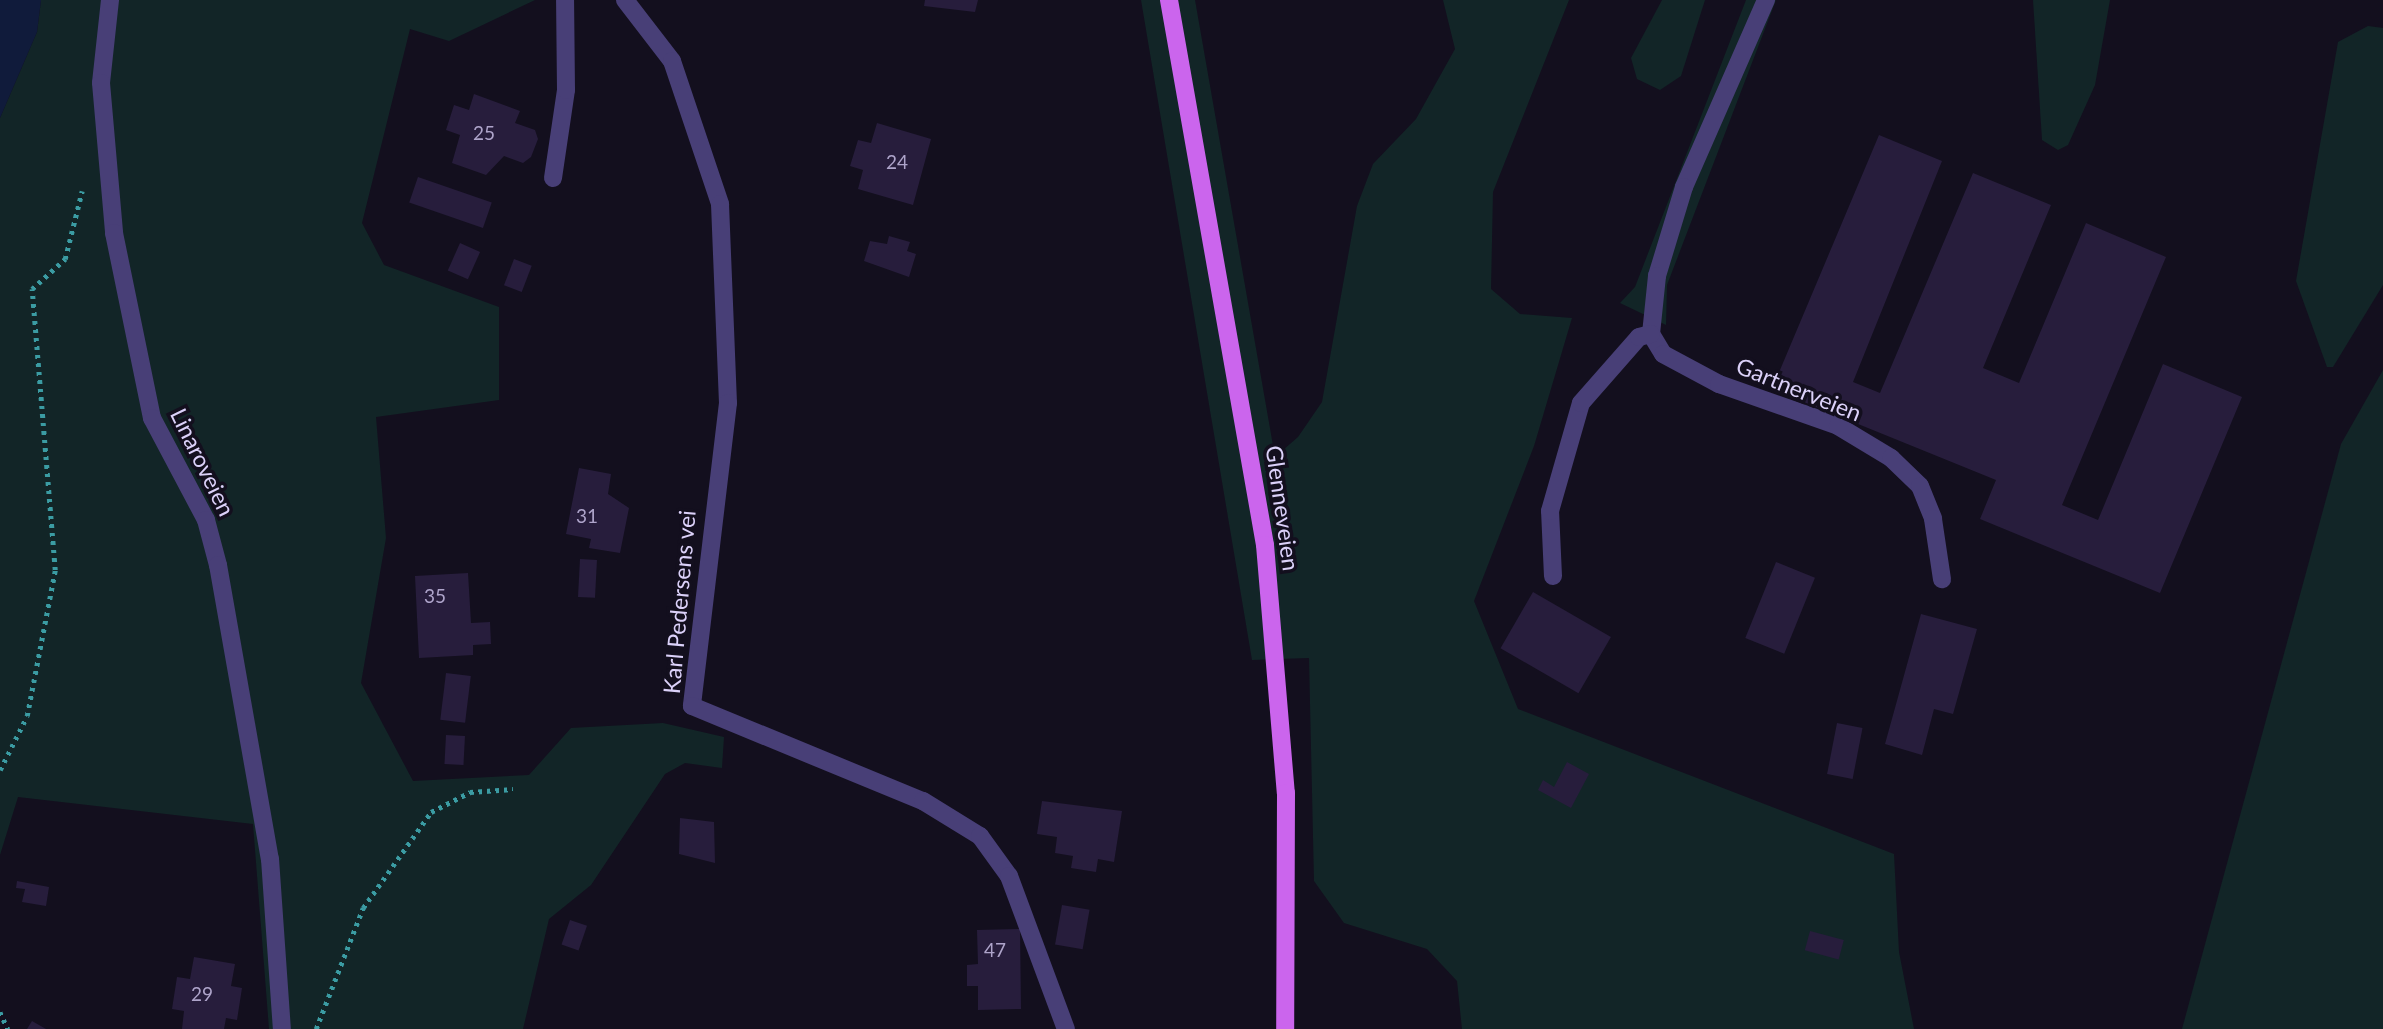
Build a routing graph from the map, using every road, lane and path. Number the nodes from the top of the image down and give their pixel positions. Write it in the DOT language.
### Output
graph roads {
  1 [pos="110,0"];
  2 [pos="565,0"];
  3 [pos="625,0"];
  4 [pos="1169,0"];
  5 [pos="1766,0"];
  6 [pos="553,178"];
  7 [pos="83,186"];
  8 [pos="1651,334"];
  9 [pos="1553,576"];
  10 [pos="1942,579"];
  11 [pos="0,770"];
  12 [pos="513,789"];
  13 [pos="0,1012"];
  14 [pos="8,1029"];
  15 [pos="282,1029"];
  16 [pos="316,1029"];
  17 [pos="1066,1029"];
  18 [pos="1285,1029"];
  1 -- 15 [label="street, Linaroveien"];
  2 -- 6 [label="street"];
  3 -- 17 [label="street, Karl Pedersens vei"];
  4 -- 18 [label="main road, Glenneveien"];
  5 -- 8 [label="street"];
  7 -- 11 [label="path"];
  8 -- 9 [label="street"];
  8 -- 10 [label="street, Gartnerveien"];
  12 -- 16 [label="path"];
  13 -- 14 [label="path"];
}
